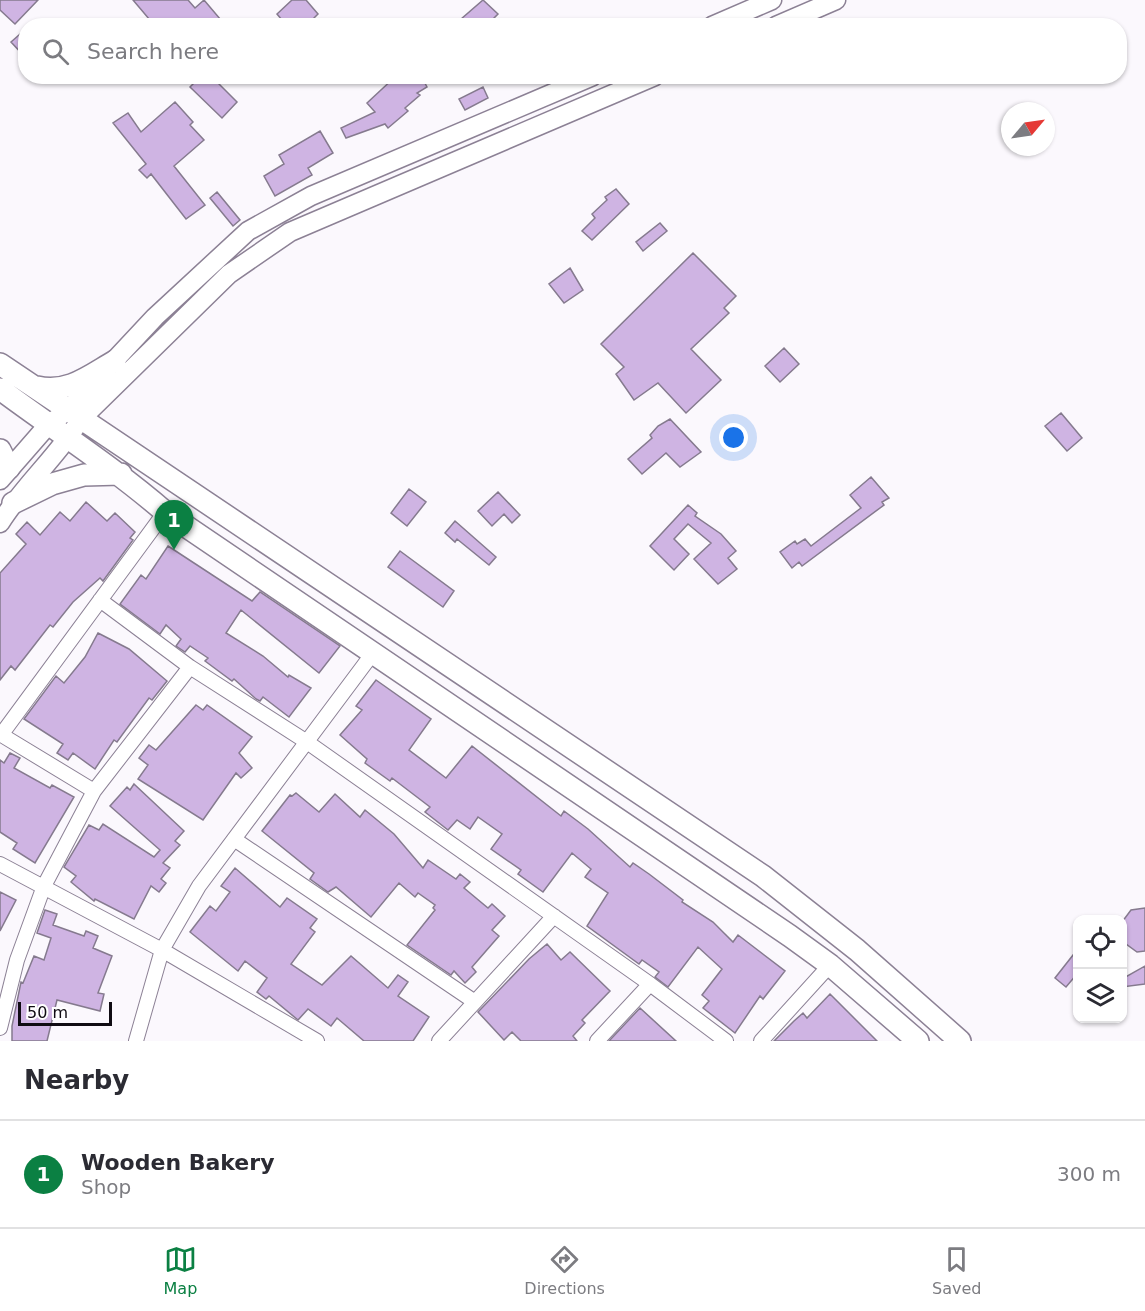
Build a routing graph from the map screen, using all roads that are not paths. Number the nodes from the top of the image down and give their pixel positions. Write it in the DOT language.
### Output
graph roads {
  1 [pos="772,0"];
  2 [pos="836,0"];
  3 [pos="730,18"];
  4 [pos="794,18"];
  5 [pos="573,84"];
  6 [pos="637,84"];
  7 [pos="115,361"];
  8 [pos="0,364"];
  9 [pos="33,386"];
  10 [pos="0,389"];
  11 [pos="74,415"];
  12 [pos="48,425"];
  13 [pos="68,440"];
  14 [pos="3,466"];
  15 [pos="122,474"];
  16 [pos="13,503"];
  17 [pos="165,512"];
  18 [pos="0,523"];
  19 [pos="100,600"];
  20 [pos="373,653"];
  21 [pos="190,667"];
  22 [pos="0,735"];
  23 [pos="307,742"];
  24 [pos="94,791"];
  25 [pos="234,839"];
  26 [pos="0,864"];
  27 [pos="44,886"];
  28 [pos="554,916"];
  29 [pos="162,950"];
  30 [pos="830,965"];
  31 [pos="650,984"];
  32 [pos="475,1002"];
  33 [pos="0,1028"];
  34 [pos="136,1041"];
  35 [pos="317,1041"];
  36 [pos="439,1041"];
  37 [pos="597,1041"];
  38 [pos="726,1041"];
  39 [pos="761,1041"];
  40 [pos="918,1041"];
  41 [pos="960,1041"];
  1 -- 3 [label="street"];
  2 -- 4 [label="street"];
  5 -- 7 [label="street"];
  6 -- 11 [label="street"];
  7 -- 9 [label="main road"];
  7 -- 11 [label="street"];
  8 -- 9 [label="main road"];
  9 -- 11 [label="main road"];
  10 -- 12 [label="main road"];
  11 -- 12 [label="street"];
  11 -- 13 [label="street"];
  11 -- 41 [label="main road"];
  12 -- 13 [label="main road"];
  12 -- 14 [label="street"];
  13 -- 15 [label="main road"];
  13 -- 16 [label="street"];
  15 -- 16 [label="main road"];
  15 -- 17 [label="main road"];
  16 -- 18 [label="street"];
  17 -- 19 [label="street"];
  17 -- 20 [label="main road"];
  19 -- 21 [label="street"];
  19 -- 22 [label="street"];
  20 -- 23 [label="street"];
  20 -- 30 [label="main road"];
  21 -- 23 [label="street"];
  21 -- 24 [label="street"];
  22 -- 24 [label="street"];
  23 -- 25 [label="street"];
  23 -- 28 [label="street"];
  24 -- 27 [label="street"];
  25 -- 29 [label="street"];
  25 -- 32 [label="street"];
  26 -- 27 [label="street"];
  27 -- 29 [label="street"];
  27 -- 33 [label="street"];
  28 -- 31 [label="street"];
  28 -- 32 [label="street"];
  29 -- 34 [label="street"];
  29 -- 35 [label="street"];
  30 -- 39 [label="street"];
  30 -- 40 [label="main road"];
  31 -- 37 [label="street"];
  31 -- 38 [label="street"];
  32 -- 36 [label="street"];
}
